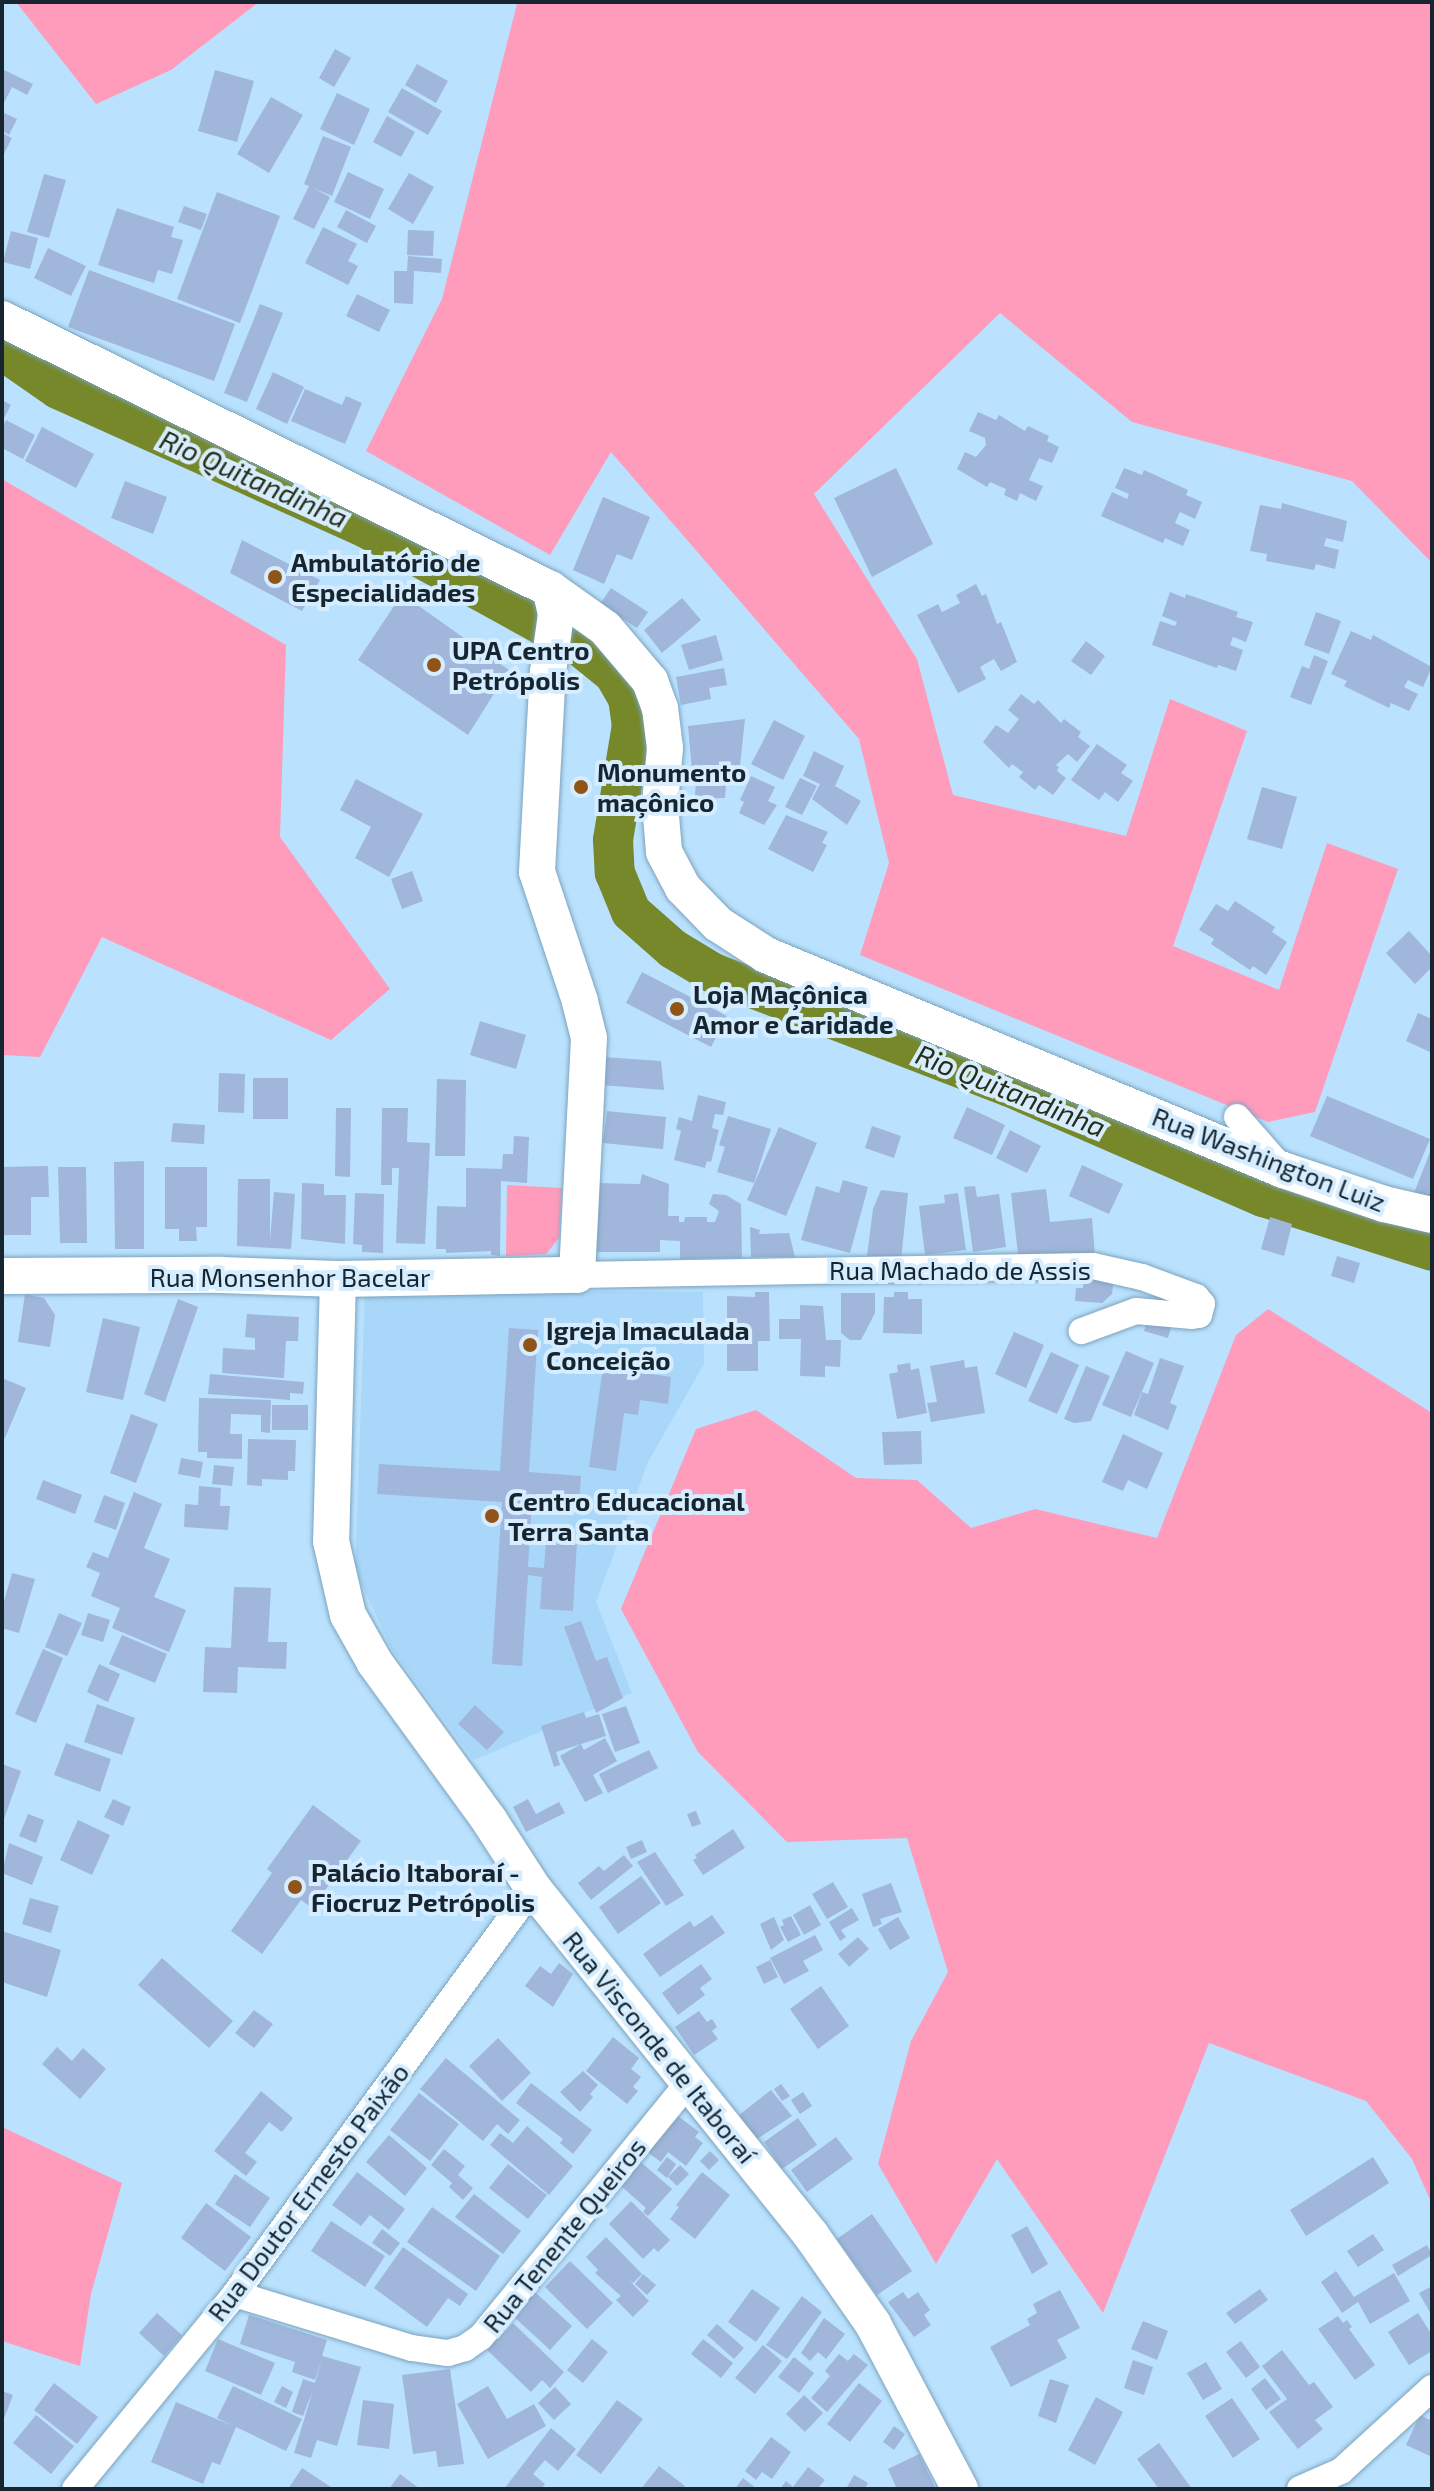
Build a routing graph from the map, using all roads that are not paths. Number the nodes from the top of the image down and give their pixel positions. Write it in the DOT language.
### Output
graph roads {
  1 [pos="2,319"];
  2 [pos="562,604"];
  3 [pos="1237,1117"];
  4 [pos="1283,1170"];
  5 [pos="1432,1215"];
  6 [pos="577,1275"];
  7 [pos="2,1276"];
  8 [pos="338,1279"];
  9 [pos="1082,1331"];
  10 [pos="533,1888"];
  11 [pos="689,2082"];
  12 [pos="235,2294"];
  13 [pos="1432,2388"];
  14 [pos="75,2489"];
  15 [pos="960,2489"];
  16 [pos="1300,2489"];
  1 -- 2 [label="main road, Rua Washington Luiz"];
  2 -- 4 [label="main road, Rua Washington Luiz"];
  2 -- 6 [label="main road"];
  3 -- 4 [label="street"];
  4 -- 5 [label="main road, Rua Washington Luiz"];
  6 -- 8 [label="main road, Rua Monsenhor Bacelar"];
  6 -- 9 [label="street, Rua Machado de Assis"];
  7 -- 8 [label="main road, Rua Monsenhor Bacelar"];
  8 -- 10 [label="main road, Rua Visconde de Itaboraí"];
  10 -- 11 [label="main road, Rua Visconde de Itaboraí"];
  10 -- 12 [label="street, Rua Doutor Ernesto Paixão"];
  11 -- 12 [label="street, Rua Tenente Queiros"];
  11 -- 15 [label="main road, Rua Visconde de Itaboraí"];
  12 -- 14 [label="street, Rua Doutor Ernesto Paixão"];
  13 -- 16 [label="street"];
}
